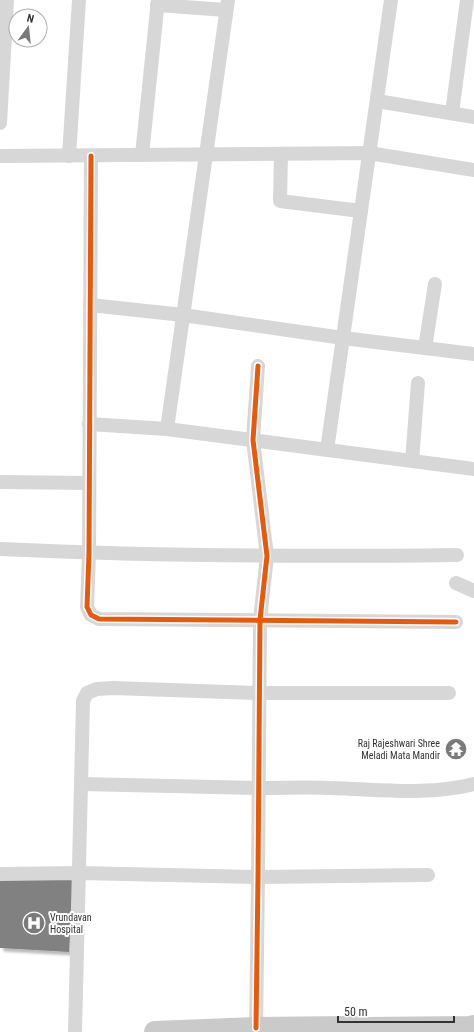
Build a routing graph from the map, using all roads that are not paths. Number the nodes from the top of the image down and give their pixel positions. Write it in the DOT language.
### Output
graph roads {
  1 [pos="7,0"];
  2 [pos="79,0"];
  3 [pos="391,0"];
  4 [pos="467,0"];
  5 [pos="157,3"];
  6 [pos="227,5"];
  7 [pos="3,25"];
  8 [pos="377,102"];
  9 [pos="452,113"];
  10 [pos="474,117"];
  11 [pos="0,123"];
  12 [pos="369,153"];
  13 [pos="281,154"];
  14 [pos="142,155"];
  15 [pos="206,155"];
  16 [pos="0,156"];
  17 [pos="70,156"];
  18 [pos="91,156"];
  19 [pos="474,170"];
  20 [pos="361,211"];
  21 [pos="435,284"];
  22 [pos="90,305"];
  23 [pos="183,315"];
  24 [pos="343,338"];
  25 [pos="425,348"];
  26 [pos="474,354"];
  27 [pos="258,366"];
  28 [pos="418,383"];
  29 [pos="89,424"];
  30 [pos="167,429"];
  31 [pos="254,440"];
  32 [pos="327,450"];
  33 [pos="412,461"];
  34 [pos="474,469"];
  35 [pos="0,482"];
  36 [pos="89,483"];
  37 [pos="0,549"];
  38 [pos="89,553"];
  39 [pos="457,555"];
  40 [pos="267,556"];
  41 [pos="456,583"];
  42 [pos="474,591"];
  43 [pos="260,620"];
  44 [pos="456,622"];
  45 [pos="259,693"];
  46 [pos="449,693"];
  47 [pos="81,784"];
  48 [pos="474,784"];
  49 [pos="259,788"];
  50 [pos="79,873"];
  51 [pos="0,874"];
  52 [pos="428,875"];
  53 [pos="258,877"];
  54 [pos="474,1026"];
  55 [pos="256,1028"];
  56 [pos="75,1032"];
  57 [pos="155,1032"];
  1 -- 7 [label="street"];
  2 -- 17 [label="street"];
  3 -- 8 [label="street"];
  4 -- 9 [label="street"];
  5 -- 6 [label="street"];
  5 -- 14 [label="street"];
  6 -- 15 [label="street"];
  7 -- 11 [label="street"];
  8 -- 9 [label="street"];
  8 -- 12 [label="street"];
  9 -- 10 [label="street"];
  12 -- 13 [label="street"];
  12 -- 19 [label="street"];
  12 -- 20 [label="street"];
  13 -- 15 [label="street"];
  13 -- 20 [label="street"];
  14 -- 15 [label="street"];
  14 -- 18 [label="street"];
  15 -- 23 [label="street"];
  16 -- 17 [label="street"];
  17 -- 18 [label="street"];
  18 -- 22 [label="street"];
  20 -- 24 [label="street"];
  21 -- 25 [label="street"];
  22 -- 23 [label="street"];
  22 -- 29 [label="street"];
  23 -- 24 [label="street"];
  23 -- 30 [label="street"];
  24 -- 25 [label="street"];
  24 -- 32 [label="street"];
  25 -- 26 [label="street"];
  27 -- 31 [label="street"];
  28 -- 33 [label="street"];
  29 -- 30 [label="street"];
  29 -- 36 [label="street"];
  30 -- 31 [label="street"];
  31 -- 32 [label="street"];
  31 -- 40 [label="street"];
  32 -- 33 [label="street"];
  33 -- 34 [label="street"];
  35 -- 36 [label="street"];
  36 -- 38 [label="street"];
  37 -- 38 [label="street"];
  38 -- 40 [label="street"];
  38 -- 43 [label="street"];
  39 -- 40 [label="street"];
  40 -- 43 [label="street"];
  41 -- 42 [label="street"];
  43 -- 44 [label="street"];
  43 -- 45 [label="street"];
  45 -- 46 [label="street"];
  45 -- 47 [label="street"];
  45 -- 49 [label="street"];
  47 -- 49 [label="street"];
  47 -- 50 [label="street"];
  48 -- 49 [label="street"];
  49 -- 53 [label="street"];
  50 -- 51 [label="street"];
  50 -- 53 [label="street"];
  50 -- 56 [label="street"];
  52 -- 53 [label="street"];
  53 -- 55 [label="street"];
  54 -- 55 [label="main road"];
  55 -- 57 [label="main road"];
}
